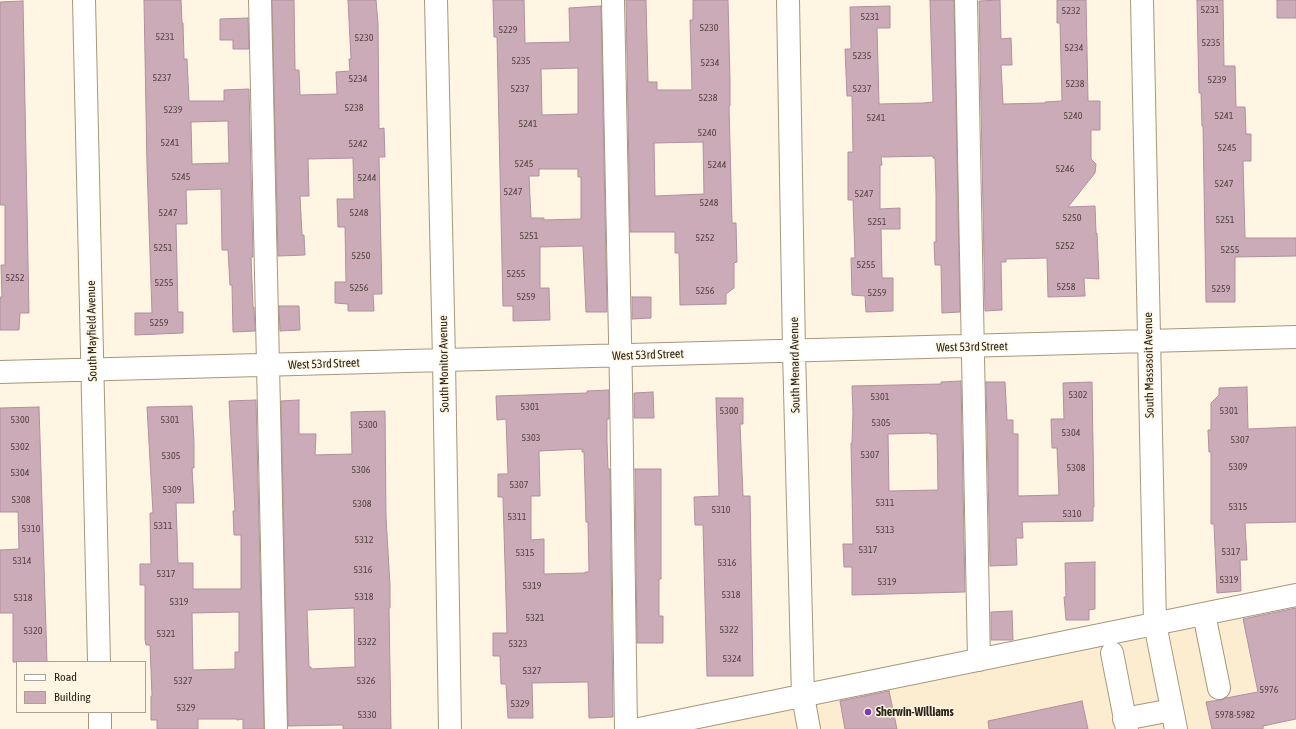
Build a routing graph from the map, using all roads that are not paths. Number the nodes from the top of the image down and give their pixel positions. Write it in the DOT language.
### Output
graph roads {
  1 [pos="84,0"];
  2 [pos="260,0"];
  3 [pos="436,0"];
  4 [pos="613,0"];
  5 [pos="788,0"];
  6 [pos="966,0"];
  7 [pos="1142,0"];
  8 [pos="1296,338"];
  9 [pos="1149,342"];
  10 [pos="974,347"];
  11 [pos="794,351"];
  12 [pos="620,356"];
  13 [pos="444,360"];
  14 [pos="268,365"];
  15 [pos="92,370"];
  16 [pos="0,372"];
  17 [pos="1296,595"];
  18 [pos="1204,614"];
  19 [pos="1155,624"];
  20 [pos="1112,653"];
  21 [pos="979,660"];
  22 [pos="99,661"];
  23 [pos="1219,688"];
  24 [pos="803,696"];
  25 [pos="100,713"];
  26 [pos="1174,720"];
  27 [pos="1125,724"];
  28 [pos="100,729"];
  29 [pos="276,729"];
  30 [pos="450,729"];
  31 [pos="626,729"];
  32 [pos="639,729"];
  33 [pos="809,729"];
  1 -- 15 [label="street, South Mayfield Avenue"];
  2 -- 14 [label="street"];
  3 -- 13 [label="street, South Monitor Avenue"];
  4 -- 12 [label="street"];
  5 -- 11 [label="street, South Menard Avenue"];
  6 -- 10 [label="street"];
  7 -- 9 [label="street, South Massasoit Avenue"];
  8 -- 9 [label="street, West 53rd Street"];
  9 -- 10 [label="street, West 53rd Street"];
  9 -- 19 [label="street, South Massasoit Avenue"];
  10 -- 11 [label="street, West 53rd Street"];
  10 -- 21 [label="street"];
  11 -- 12 [label="street, West 53rd Street"];
  11 -- 24 [label="street, South Menard Avenue"];
  12 -- 13 [label="street, West 53rd Street"];
  12 -- 31 [label="street"];
  13 -- 14 [label="street, West 53rd Street"];
  13 -- 30 [label="street, South Monitor Avenue"];
  14 -- 15 [label="street, West 53rd Street"];
  14 -- 29 [label="street"];
  15 -- 16 [label="street, West 53rd Street"];
  15 -- 22 [label="street, South Mayfield Avenue"];
  17 -- 18 [label="street"];
  18 -- 19 [label="street"];
  18 -- 23 [label="street"];
  19 -- 21 [label="street"];
  19 -- 26 [label="street, South Massasoit Avenue"];
  20 -- 27 [label="street"];
  21 -- 24 [label="street"];
  24 -- 32 [label="street"];
  24 -- 33 [label="street, South Menard Avenue"];
  25 -- 28 [label="street"];
  26 -- 27 [label="street"];
}
